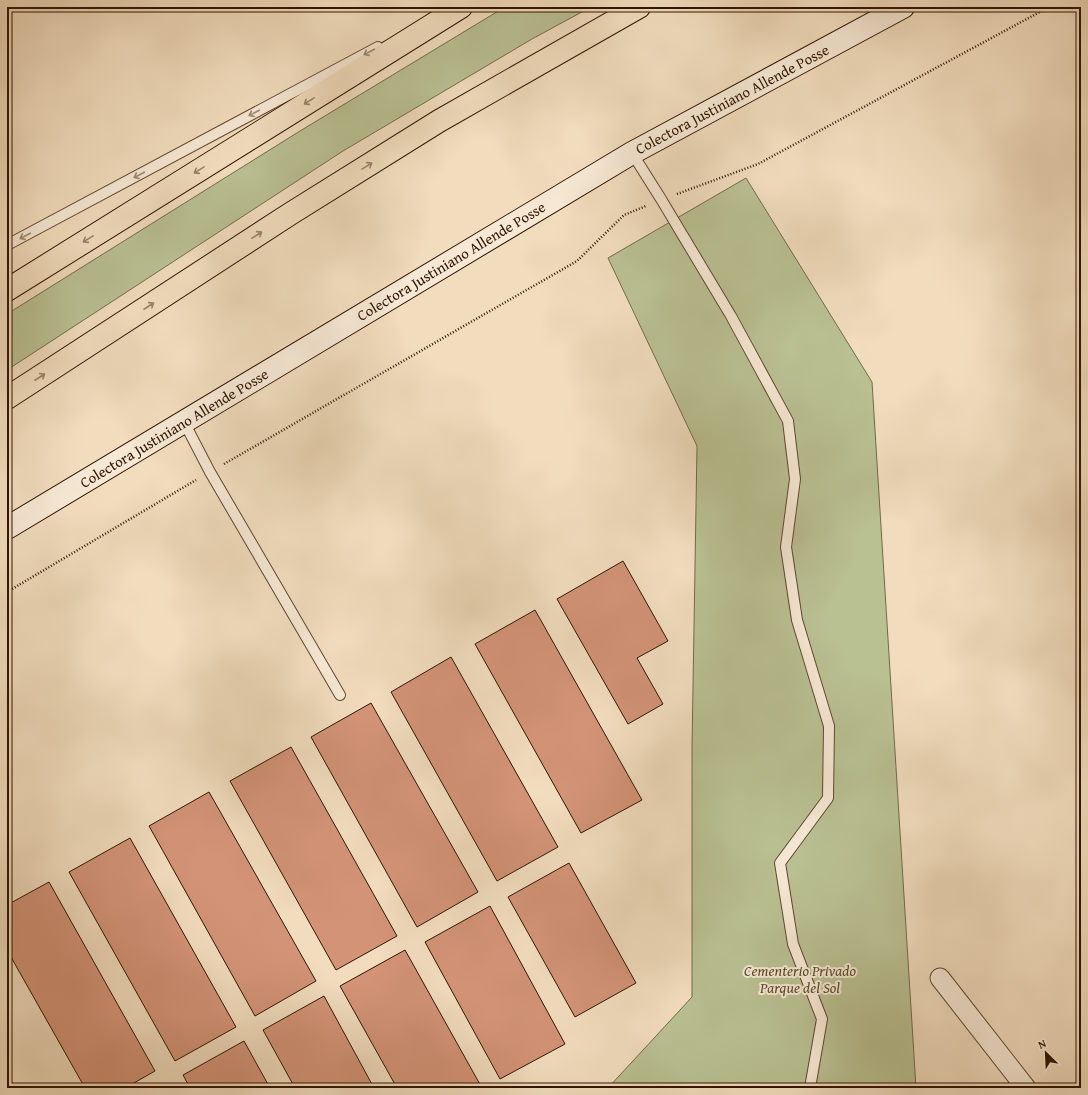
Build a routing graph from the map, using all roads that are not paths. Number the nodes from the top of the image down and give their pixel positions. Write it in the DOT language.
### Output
graph roads {
  1 [pos="452,7"];
  2 [pos="461,7"];
  3 [pos="639,7"];
  4 [pos="903,7"];
  5 [pos="632,152"];
  6 [pos="7,245"];
  7 [pos="7,290"];
  8 [pos="7,398"];
  9 [pos="184,422"];
  10 [pos="7,528"];
  11 [pos="340,695"];
  12 [pos="940,978"];
  13 [pos="810,1088"];
  14 [pos="1026,1088"];
  1 -- 6 [label="lane, one-way"];
  2 -- 7 [label="highway, one-way"];
  8 -- 3 [label="highway, one-way"];
  4 -- 5 [label="main road, Colectora Justiniano Allende Posse"];
  5 -- 9 [label="main road, Colectora Justiniano Allende Posse"];
  5 -- 13 [label="lane"];
  9 -- 10 [label="main road, Colectora Justiniano Allende Posse"];
  9 -- 11 [label="lane"];
  12 -- 14 [label="street"];
}
